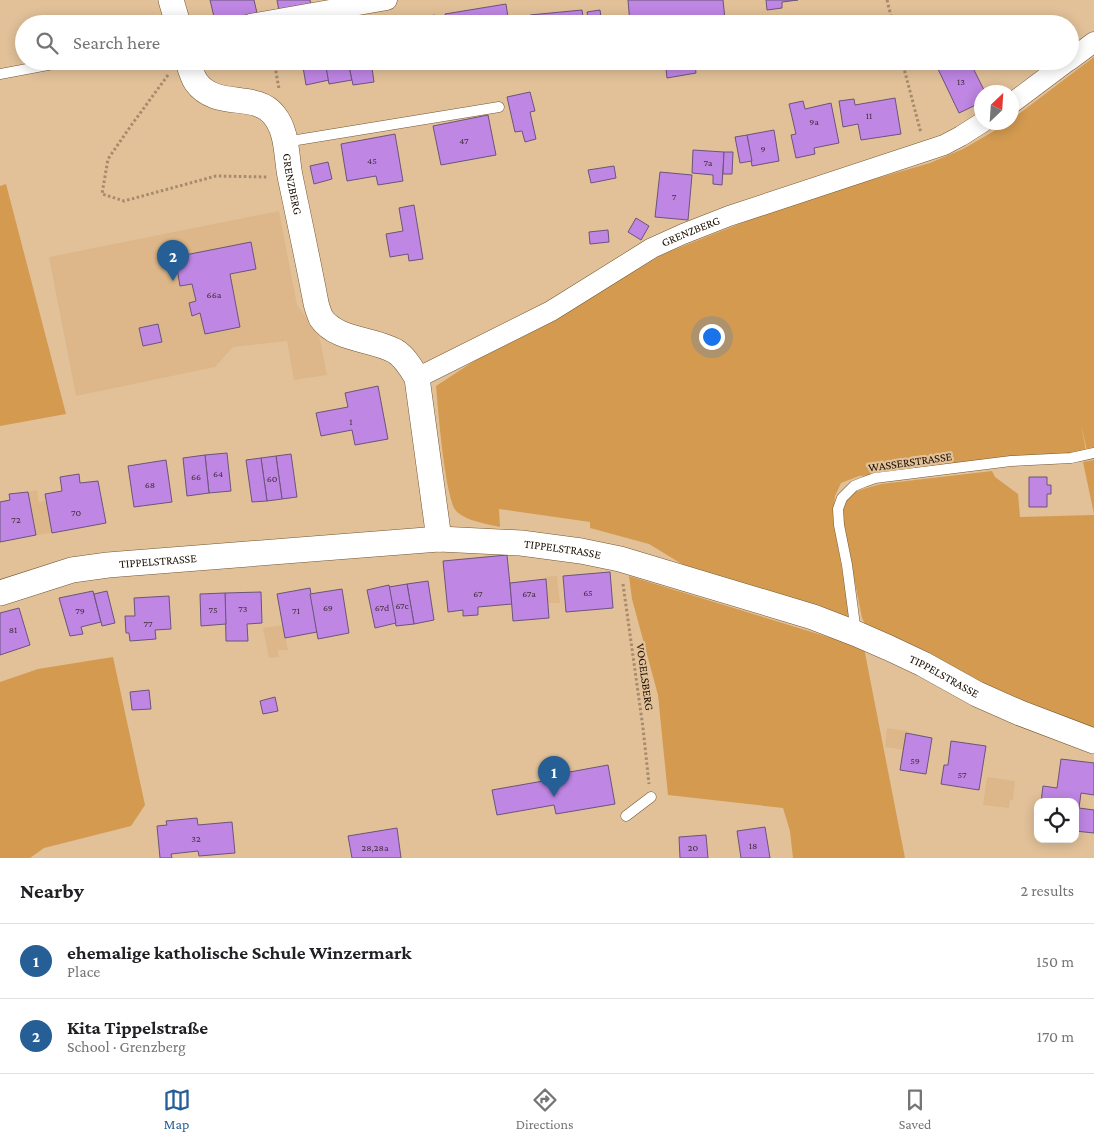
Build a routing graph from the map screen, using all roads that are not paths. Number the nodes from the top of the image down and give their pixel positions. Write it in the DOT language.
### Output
graph roads {
  1 [pos="171,0"];
  2 [pos="387,0"];
  3 [pos="175,15"];
  4 [pos="301,15"];
  5 [pos="1094,42"];
  6 [pos="1079,53"];
  7 [pos="21,70"];
  8 [pos="186,70"];
  9 [pos="1056,70"];
  10 [pos="0,74"];
  11 [pos="1019,98"];
  12 [pos="499,107"];
  13 [pos="974,128"];
  14 [pos="285,142"];
  15 [pos="416,378"];
  16 [pos="1094,453"];
  17 [pos="439,540"];
  18 [pos="0,593"];
  19 [pos="857,634"];
  20 [pos="1094,741"];
  21 [pos="651,797"];
  22 [pos="626,816"];
  1 -- 3 [label="street"];
  2 -- 4 [label="street"];
  5 -- 6 [label="street"];
  7 -- 10 [label="lane"];
  8 -- 14 [label="street, GRENZBERG"];
  9 -- 11 [label="street"];
  12 -- 14 [label="lane, GRENZBERG"];
  13 -- 15 [label="street, GRENZBERG"];
  14 -- 15 [label="street, GRENZBERG"];
  15 -- 17 [label="street, GRENZBERG"];
  16 -- 19 [label="lane, WASSERSTRASSE"];
  17 -- 18 [label="street, TIPPELSTRASSE"];
  17 -- 19 [label="street, TIPPELSTRASSE"];
  19 -- 20 [label="street, TIPPELSTRASSE"];
  21 -- 22 [label="lane"];
}
